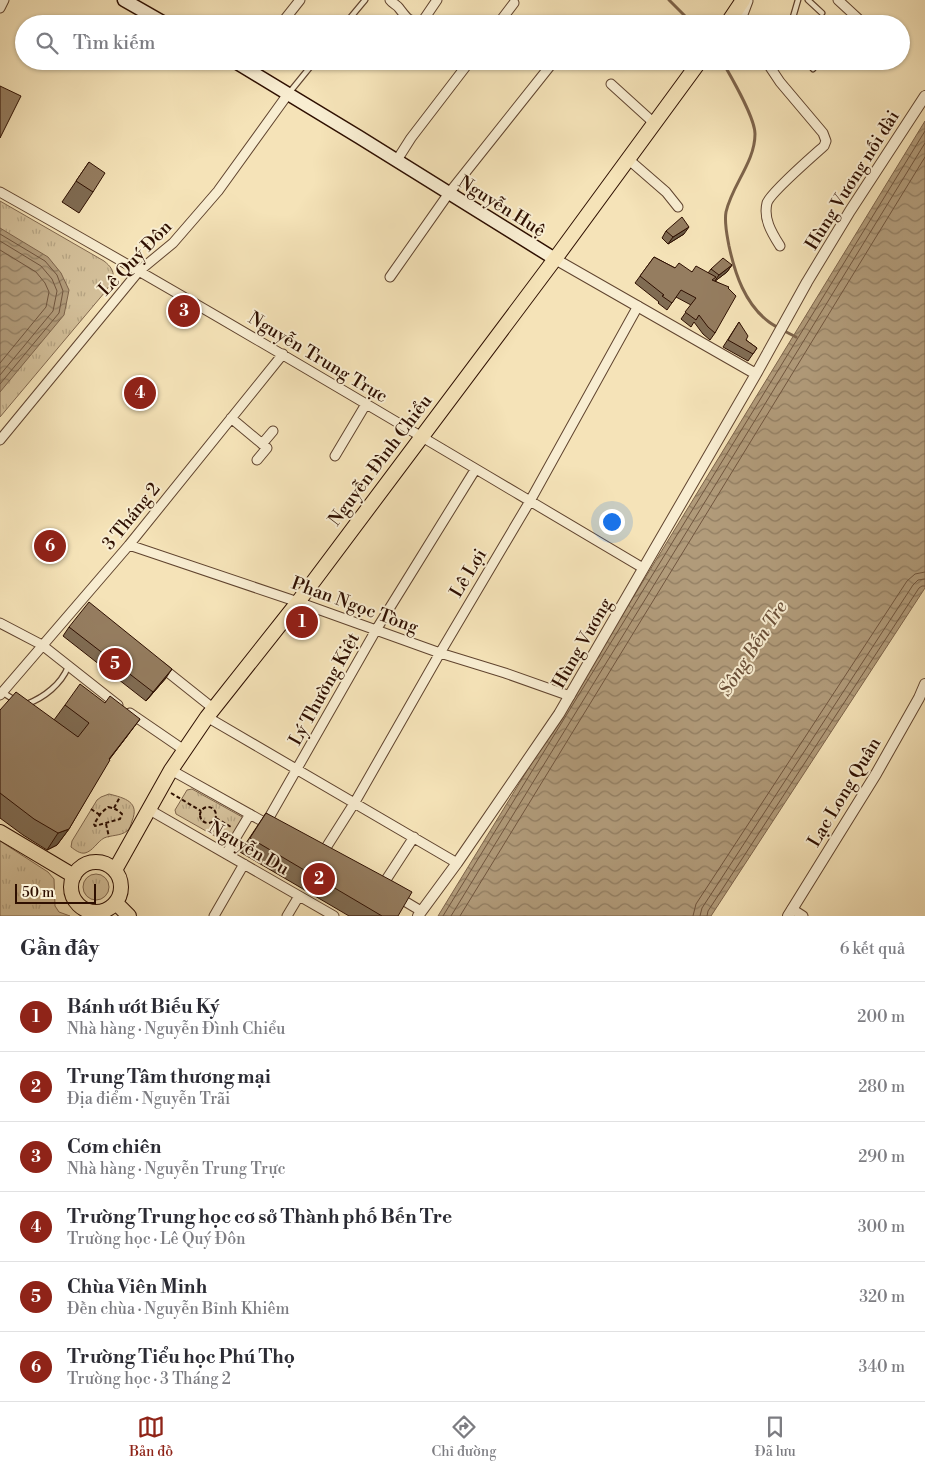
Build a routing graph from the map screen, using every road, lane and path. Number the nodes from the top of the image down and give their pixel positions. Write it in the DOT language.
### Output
graph roads {
  1 [pos="4,0"];
  2 [pos="300,0"];
  3 [pos="365,0"];
  4 [pos="390,0"];
  5 [pos="438,0"];
  6 [pos="744,0"];
  7 [pos="798,0"];
  8 [pos="808,0"];
  9 [pos="838,0"];
  10 [pos="131,2"];
  11 [pos="514,4"];
  12 [pos="0,8"];
  13 [pos="822,13"];
  14 [pos="152,15"];
  15 [pos="288,15"];
  16 [pos="352,15"];
  17 [pos="403,15"];
  18 [pos="427,15"];
  19 [pos="505,15"];
  20 [pos="738,15"];
  21 [pos="794,15"];
  22 [pos="854,15"];
  23 [pos="255,70"];
  24 [pos="308,70"];
  25 [pos="463,70"];
  26 [pos="547,70"];
  27 [pos="693,70"];
  28 [pos="772,70"];
  29 [pos="610,84"];
  30 [pos="288,94"];
  31 [pos="925,96"];
  32 [pos="654,124"];
  33 [pos="628,159"];
  34 [pos="396,160"];
  35 [pos="0,192"];
  36 [pos="449,193"];
  37 [pos="678,208"];
  38 [pos="780,246"];
  39 [pos="555,259"];
  40 [pos="140,271"];
  41 [pos="390,277"];
  42 [pos="638,306"];
  43 [pos="283,354"];
  44 [pos="760,364"];
  45 [pos="756,374"];
  46 [pos="366,404"];
  47 [pos="231,418"];
  48 [pos="273,431"];
  49 [pos="421,436"];
  50 [pos="0,440"];
  51 [pos="262,444"];
  52 [pos="335,456"];
  53 [pos="257,460"];
  54 [pos="475,470"];
  55 [pos="530,501"];
  56 [pos="129,545"];
  57 [pos="643,568"];
  58 [pos="298,602"];
  59 [pos="0,623"];
  60 [pos="376,630"];
  61 [pos="42,645"];
  62 [pos="440,653"];
  63 [pos="154,661"];
  64 [pos="68,666"];
  65 [pos="925,684"];
  66 [pos="1,694"];
  67 [pos="570,696"];
  68 [pos="210,713"];
  69 [pos="184,750"];
  70 [pos="171,770"];
  71 [pos="297,770"];
  72 [pos="161,788"];
  73 [pos="120,797"];
  74 [pos="355,802"];
  75 [pos="114,808"];
  76 [pos="91,809"];
  77 [pos="148,809"];
  78 [pos="201,810"];
  79 [pos="250,814"];
  80 [pos="100,815"];
  81 [pos="216,818"];
  82 [pos="266,823"];
  83 [pos="106,824"];
  84 [pos="235,830"];
  85 [pos="0,832"];
  86 [pos="282,832"];
  87 [pos="109,837"];
  88 [pos="414,837"];
  89 [pos="226,854"];
  90 [pos="322,854"];
  91 [pos="457,863"];
  92 [pos="244,864"];
  93 [pos="115,870"];
  94 [pos="74,876"];
  95 [pos="299,896"];
  96 [pos="116,903"];
  97 [pos="790,912"];
  98 [pos="420,913"];
  99 [pos="101,914"];
  100 [pos="129,916"];
  101 [pos="214,916"];
  102 [pos="287,916"];
  103 [pos="334,916"];
  104 [pos="803,916"];
  1 -- 12 [label="street"];
  2 -- 15 [label="street"];
  3 -- 16 [label="lane"];
  4 -- 17 [label="street"];
  5 -- 18 [label="street"];
  6 -- 20 [label="main road"];
  7 -- 21 [label="lane"];
  8 -- 13 [label="lane"];
  9 -- 22 [label="street"];
  10 -- 14 [label="main road"];
  11 -- 19 [label="street"];
  23 -- 30 [label="main road, Nguyễn Huệ"];
  24 -- 30 [label="lane"];
  25 -- 34 [label="street"];
  26 -- 36 [label="street"];
  27 -- 32 [label="main road, Nguyễn Đình Chiểu"];
  28 -- 38 [label="street"];
  29 -- 32 [label="street"];
  30 -- 34 [label="main road, Nguyễn Huệ"];
  30 -- 40 [label="street, Lê Quý Đôn"];
  31 -- 44 [label="street, Hùng Vương nối dài"];
  32 -- 33 [label="main road, Nguyễn Đình Chiểu"];
  33 -- 37 [label="street"];
  33 -- 39 [label="main road, Nguyễn Đình Chiểu"];
  34 -- 36 [label="main road, Nguyễn Huệ"];
  35 -- 40 [label="street, Nguyễn Trung Trực"];
  36 -- 39 [label="main road, Nguyễn Huệ"];
  36 -- 41 [label="street"];
  39 -- 42 [label="street, Nguyễn Huệ"];
  39 -- 49 [label="main road, Nguyễn Đình Chiểu"];
  40 -- 43 [label="street, Nguyễn Trung Trực"];
  40 -- 50 [label="street, Lê Quý Đôn"];
  42 -- 45 [label="street, Nguyễn Huệ"];
  42 -- 55 [label="street, Lê Lợi"];
  43 -- 46 [label="street, Nguyễn Trung Trực"];
  43 -- 47 [label="street, 3 Tháng 2"];
  44 -- 45 [label="street, Hùng Vương"];
  45 -- 57 [label="street, Hùng Vương"];
  46 -- 49 [label="street, Nguyễn Trung Trực"];
  46 -- 52 [label="street"];
  47 -- 51 [label="street"];
  47 -- 56 [label="street, 3 Tháng 2"];
  48 -- 51 [label="street"];
  49 -- 54 [label="street, Nguyễn Trung Trực"];
  49 -- 58 [label="main road, Nguyễn Đình Chiểu"];
  51 -- 53 [label="street"];
  54 -- 55 [label="street, Nguyễn Trung Trực"];
  54 -- 60 [label="street, Lý Thường Kiệt"];
  55 -- 57 [label="street, Nguyễn Trung Trực"];
  55 -- 62 [label="street, Lê Lợi"];
  56 -- 58 [label="street, Phan Ngọc Tòng"];
  56 -- 61 [label="street, 3 Tháng 2"];
  57 -- 67 [label="street, Hùng Vương"];
  58 -- 60 [label="street, Phan Ngọc Tòng"];
  58 -- 68 [label="main road, Nguyễn Đình Chiểu"];
  59 -- 61 [label="street"];
  60 -- 62 [label="street, Phan Ngọc Tòng"];
  60 -- 71 [label="street, Lý Thường Kiệt"];
  61 -- 64 [label="street"];
  61 -- 66 [label="street, 3 Tháng 2"];
  62 -- 67 [label="street, Phan Ngọc Tòng"];
  62 -- 74 [label="street, Lê Lợi"];
  63 -- 68 [label="street"];
  64 -- 66 [label="lane"];
  64 -- 69 [label="street"];
  65 -- 97 [label="street, Lạc Long Quân"];
  67 -- 91 [label="street, Hùng Vương"];
  68 -- 69 [label="main road, Nguyễn Đình Chiểu"];
  68 -- 71 [label="street"];
  69 -- 70 [label="main road, Nguyễn Đình Chiểu"];
  70 -- 72 [label="main road, Nguyễn Đình Chiểu"];
  70 -- 79 [label="street"];
  71 -- 74 [label="street"];
  71 -- 82 [label="street, Lý Thường Kiệt"];
  72 -- 77 [label="main road, Nguyễn Đình Chiểu"];
  72 -- 78 [label="path"];
  73 -- 75 [label="path"];
  74 -- 88 [label="street"];
  74 -- 90 [label="street, Lê Lợi"];
  75 -- 80 [label="path"];
  75 -- 83 [label="path"];
  76 -- 80 [label="path"];
  77 -- 89 [label="street, Nguyễn Du"];
  77 -- 93 [label="main road, Nguyễn Đình Chiểu"];
  78 -- 81 [label="path"];
  78 -- 81 [label="path"];
  79 -- 82 [label="street"];
  79 -- 89 [label="street"];
  80 -- 83 [label="path"];
  81 -- 84 [label="path"];
  82 -- 86 [label="street"];
  83 -- 87 [label="path"];
  85 -- 94 [label="main road"];
  88 -- 91 [label="street"];
  88 -- 98 [label="street"];
  89 -- 92 [label="street, Nguyễn Du"];
  91 -- 98 [label="street, Hùng Vương"];
  92 -- 95 [label="street, Nguyễn Du"];
  92 -- 101 [label="street"];
  93 -- 94 [label="main road"];
  93 -- 96 [label="main road"];
  94 -- 99 [label="main road"];
  95 -- 102 [label="street"];
  95 -- 103 [label="street, Nguyễn Du"];
  96 -- 99 [label="main road"];
  96 -- 100 [label="main road"];
  97 -- 104 [label="street"];
}
